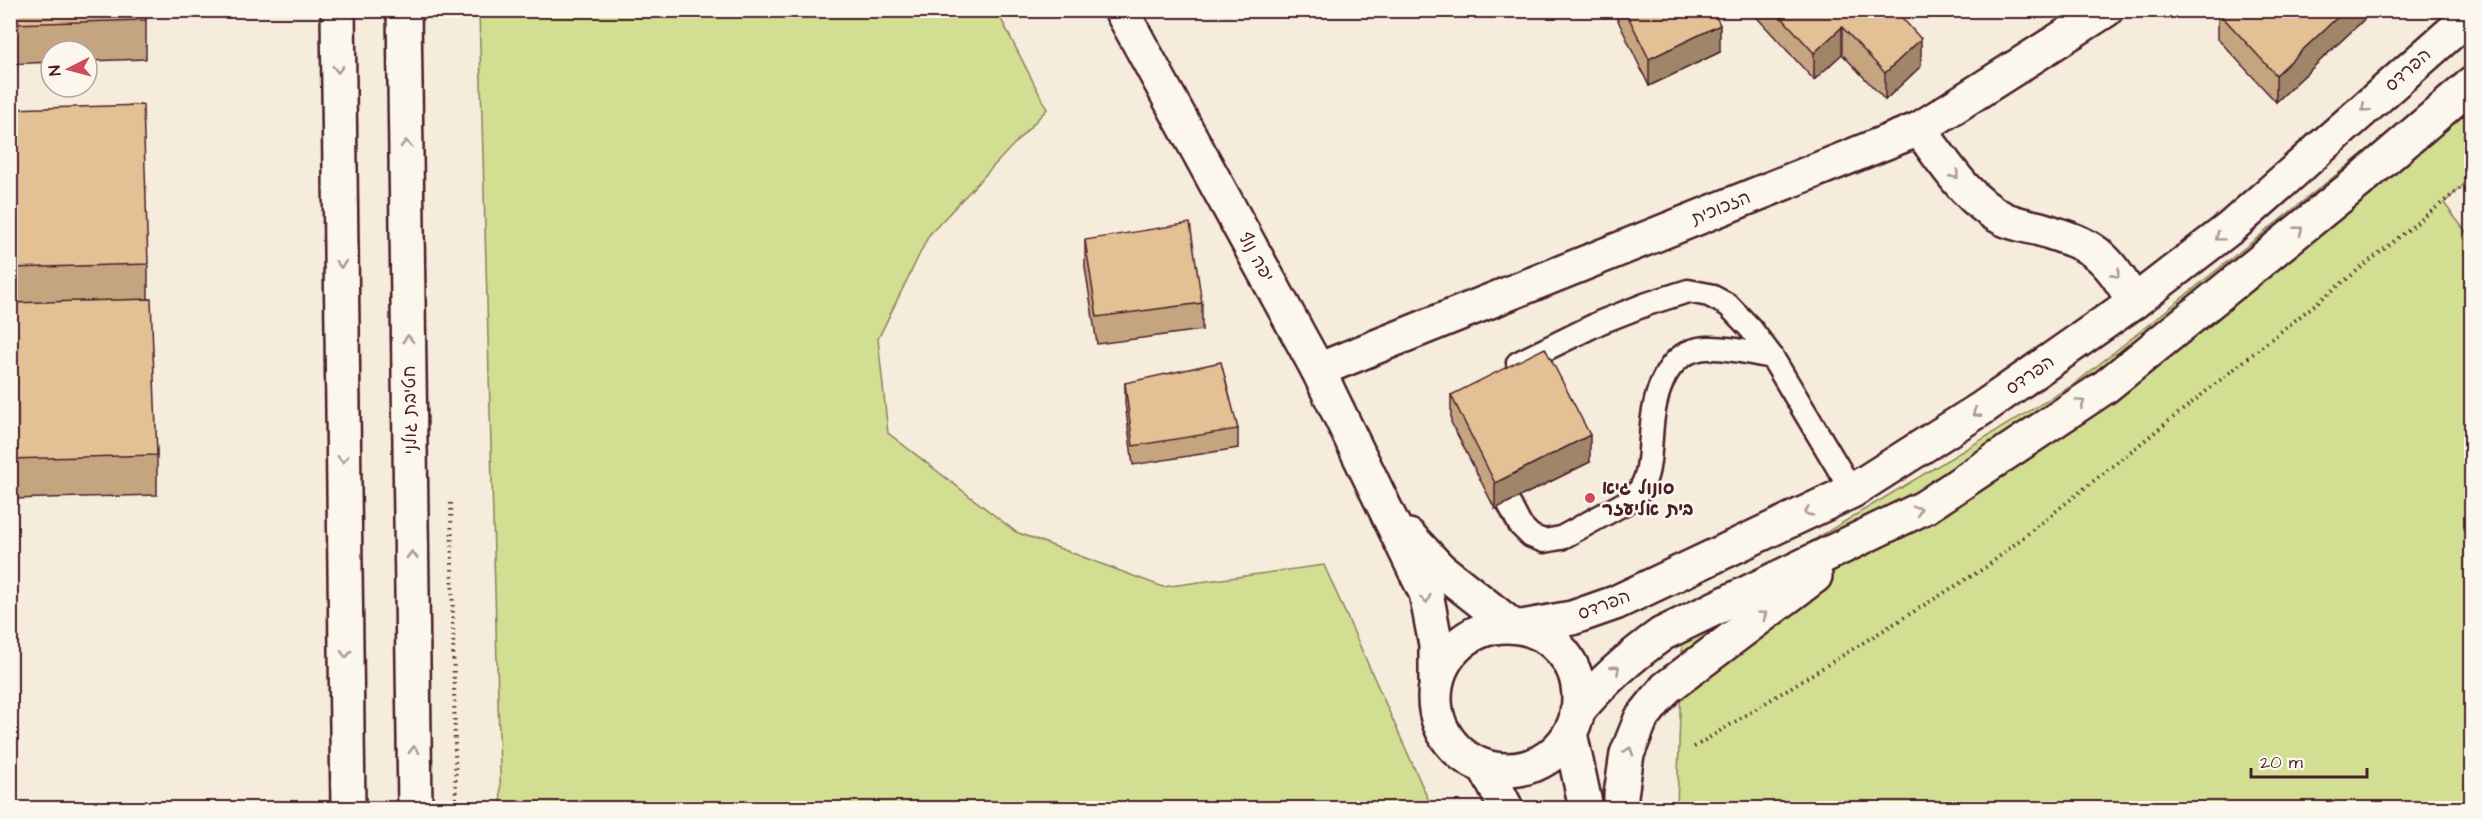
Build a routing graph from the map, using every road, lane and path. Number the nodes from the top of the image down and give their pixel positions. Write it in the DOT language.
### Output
graph roads {
  1 [pos="338,10"];
  2 [pos="404,10"];
  3 [pos="1121,10"];
  4 [pos="2106,10"];
  5 [pos="2472,14"];
  6 [pos="2472,84"];
  7 [pos="1919,129"];
  8 [pos="2472,179"];
  9 [pos="2134,302"];
  10 [pos="1772,357"];
  11 [pos="1318,370"];
  12 [pos="1503,371"];
  13 [pos="1486,460"];
  14 [pos="1852,491"];
  15 [pos="1384,508"];
  16 [pos="1876,530"];
  17 [pos="1517,627"];
  18 [pos="1436,680"];
  19 [pos="1573,723"];
  20 [pos="1694,747"];
  21 [pos="1485,767"];
  22 [pos="348,808"];
  23 [pos="415,808"];
  24 [pos="1506,808"];
  25 [pos="1586,808"];
  26 [pos="1621,808"];
  1 -- 22 [label="street, one-way"];
  23 -- 2 [label="street, חטיבת גולני, one-way"];
  3 -- 11 [label="street, יפה נוף"];
  4 -- 7 [label="street, הזכוכית"];
  5 -- 9 [label="street, הפרדס, one-way"];
  16 -- 6 [label="street, one-way"];
  7 -- 9 [label="street, one-way"];
  7 -- 11 [label="street, הזכוכית"];
  8 -- 20 [label="path"];
  9 -- 14 [label="street, הפרדס, one-way"];
  10 -- 12 [label="lane"];
  10 -- 13 [label="lane"];
  10 -- 14 [label="lane"];
  11 -- 15 [label="street, יפה נוף"];
  14 -- 17 [label="street, הפרדס, one-way"];
  15 -- 17 [label="street, יפה נוף"];
  15 -- 18 [label="street, יפה נוף, one-way"];
  19 -- 16 [label="street, one-way"];
  26 -- 16 [label="street, one-way"];
  17 -- 18 [label="street"];
  17 -- 19 [label="street"];
  18 -- 21 [label="street"];
  19 -- 21 [label="street"];
  19 -- 25 [label="street"];
  21 -- 24 [label="street"];
}
